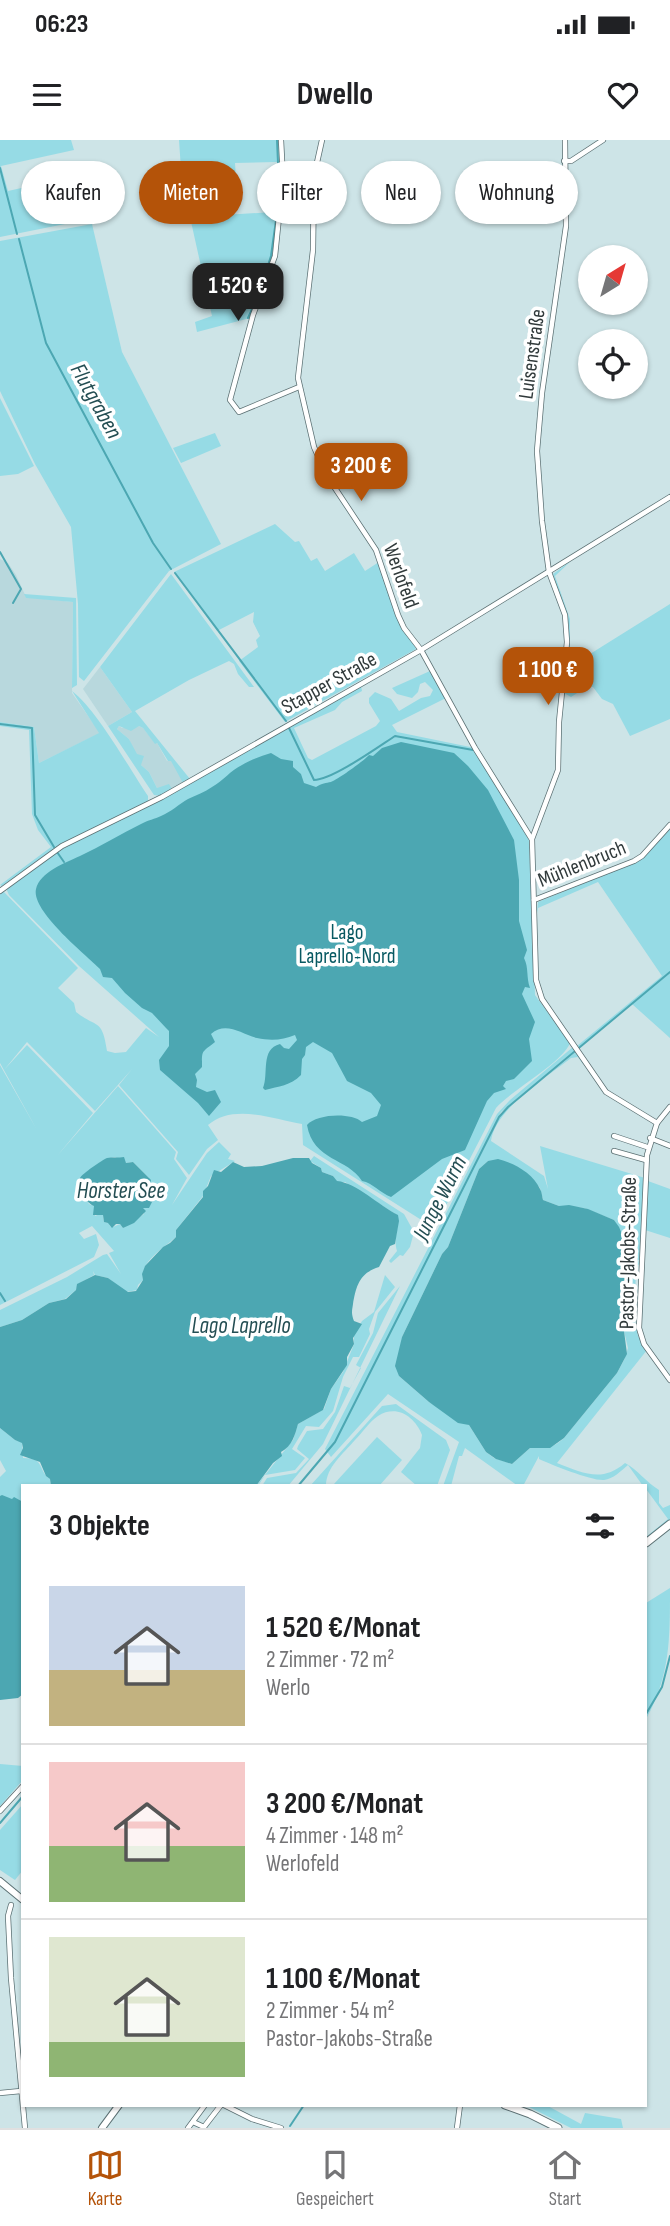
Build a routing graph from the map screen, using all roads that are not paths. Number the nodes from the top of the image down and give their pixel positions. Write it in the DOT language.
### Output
graph roads {
  1 [pos="281,140"];
  2 [pos="322,140"];
  3 [pos="565,140"];
  4 [pos="603,140"];
  5 [pos="564,161"];
  6 [pos="566,224"];
  7 [pos="299,387"];
  8 [pos="670,497"];
  9 [pos="549,572"];
  10 [pos="421,650"];
  11 [pos="670,825"];
  12 [pos="532,839"];
  13 [pos="0,891"];
  14 [pos="534,900"];
  15 [pos="670,1107"];
  16 [pos="657,1123"];
  17 [pos="614,1136"];
  18 [pos="650,1138"];
  19 [pos="670,1146"];
  20 [pos="648,1147"];
  21 [pos="614,1151"];
  22 [pos="646,1160"];
  23 [pos="670,1380"];
  24 [pos="670,1524"];
  25 [pos="647,1542"];
  26 [pos="21,1788"];
  27 [pos="0,1811"];
  28 [pos="0,1881"];
  29 [pos="21,1898"];
  30 [pos="11,1905"];
  31 [pos="21,2073"];
  32 [pos="20,2091"];
  33 [pos="0,2093"];
  34 [pos="21,2098"];
  35 [pos="22,2107"];
  36 [pos="118,2107"];
  37 [pos="204,2107"];
  38 [pos="221,2107"];
  39 [pos="227,2107"];
  40 [pos="460,2107"];
  41 [pos="511,2107"];
  42 [pos="193,2122"];
  43 [pos="104,2125"];
  44 [pos="25,2128"];
  45 [pos="114,2128"];
  46 [pos="188,2128"];
  47 [pos="281,2128"];
  48 [pos="457,2128"];
  49 [pos="558,2128"];
  1 -- 7 [label="street"];
  2 -- 7 [label="street, Werlofeld"];
  3 -- 5 [label="street, Luisenstraße"];
  4 -- 5 [label="street"];
  6 -- 9 [label="street, Luisenstraße"];
  7 -- 10 [label="street, Werlofeld"];
  8 -- 9 [label="street, Stapper Straße"];
  9 -- 10 [label="street, Stapper Straße"];
  9 -- 12 [label="street"];
  10 -- 12 [label="street, Werlofeld"];
  10 -- 13 [label="street, Stapper Straße"];
  11 -- 14 [label="street, Mühlenbruch"];
  12 -- 14 [label="street"];
  14 -- 16 [label="street"];
  15 -- 16 [label="street, Pastor-Jakobs-Straße"];
  16 -- 18 [label="street, Pastor-Jakobs-Straße"];
  17 -- 20 [label="street, Pastor-Jakobs-Straße"];
  18 -- 19 [label="street"];
  18 -- 20 [label="street, Pastor-Jakobs-Straße"];
  20 -- 22 [label="street, Pastor-Jakobs-Straße"];
  21 -- 22 [label="street, Pastor-Jakobs-Straße"];
  22 -- 23 [label="street, Pastor-Jakobs-Straße"];
  24 -- 25 [label="main road"];
  26 -- 27 [label="street"];
  28 -- 29 [label="main road"];
  30 -- 31 [label="street"];
  31 -- 32 [label="street"];
  32 -- 33 [label="street"];
  32 -- 34 [label="street"];
  35 -- 44 [label="street"];
  36 -- 43 [label="main road"];
  37 -- 42 [label="street"];
  38 -- 42 [label="street"];
  39 -- 47 [label="street"];
  40 -- 48 [label="street"];
  41 -- 49 [label="main road"];
  42 -- 46 [label="street"];
  43 -- 45 [label="street"];
}
